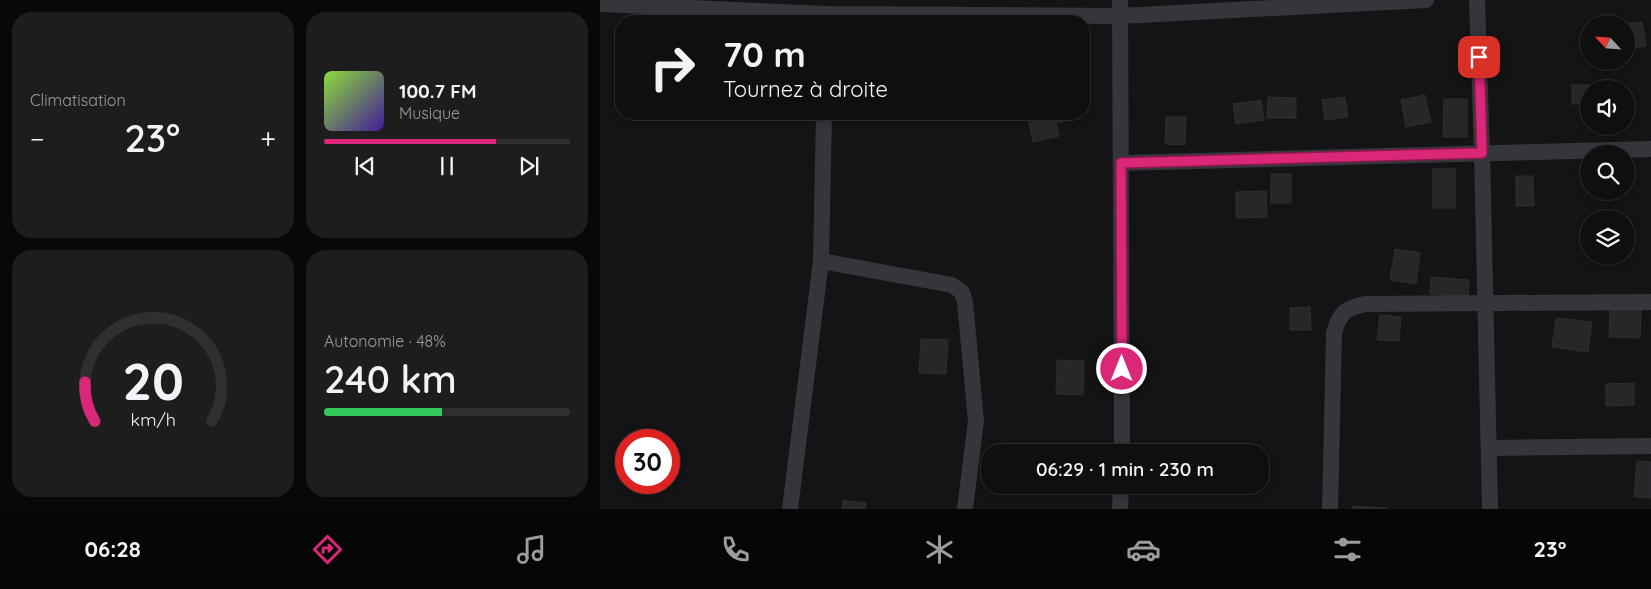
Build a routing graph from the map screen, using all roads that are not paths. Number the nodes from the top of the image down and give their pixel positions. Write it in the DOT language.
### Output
graph roads {
  1 [pos="1426,0"];
  2 [pos="1477,0"];
  3 [pos="600,4"];
  4 [pos="1120,8"];
  5 [pos="827,12"];
  6 [pos="824,120"];
  7 [pos="1651,149"];
  8 [pos="1482,153"];
  9 [pos="1121,163"];
  10 [pos="821,262"];
  11 [pos="1651,302"];
  12 [pos="1486,303"];
  13 [pos="1122,444"];
  14 [pos="1651,446"];
  15 [pos="1489,448"];
  16 [pos="1121,494"];
  17 [pos="790,509"];
  18 [pos="965,509"];
  19 [pos="1120,509"];
  20 [pos="1330,509"];
  21 [pos="1490,509"];
  1 -- 4 [label="street"];
  2 -- 8 [label="street"];
  3 -- 5 [label="street"];
  4 -- 5 [label="street"];
  4 -- 9 [label="street"];
  6 -- 10 [label="street"];
  7 -- 8 [label="street"];
  8 -- 9 [label="street"];
  8 -- 12 [label="street"];
  9 -- 13 [label="street"];
  10 -- 17 [label="street"];
  10 -- 18 [label="street"];
  11 -- 12 [label="street"];
  12 -- 15 [label="street"];
  12 -- 20 [label="street"];
  14 -- 15 [label="street"];
  15 -- 21 [label="street"];
  16 -- 19 [label="street"];
}
